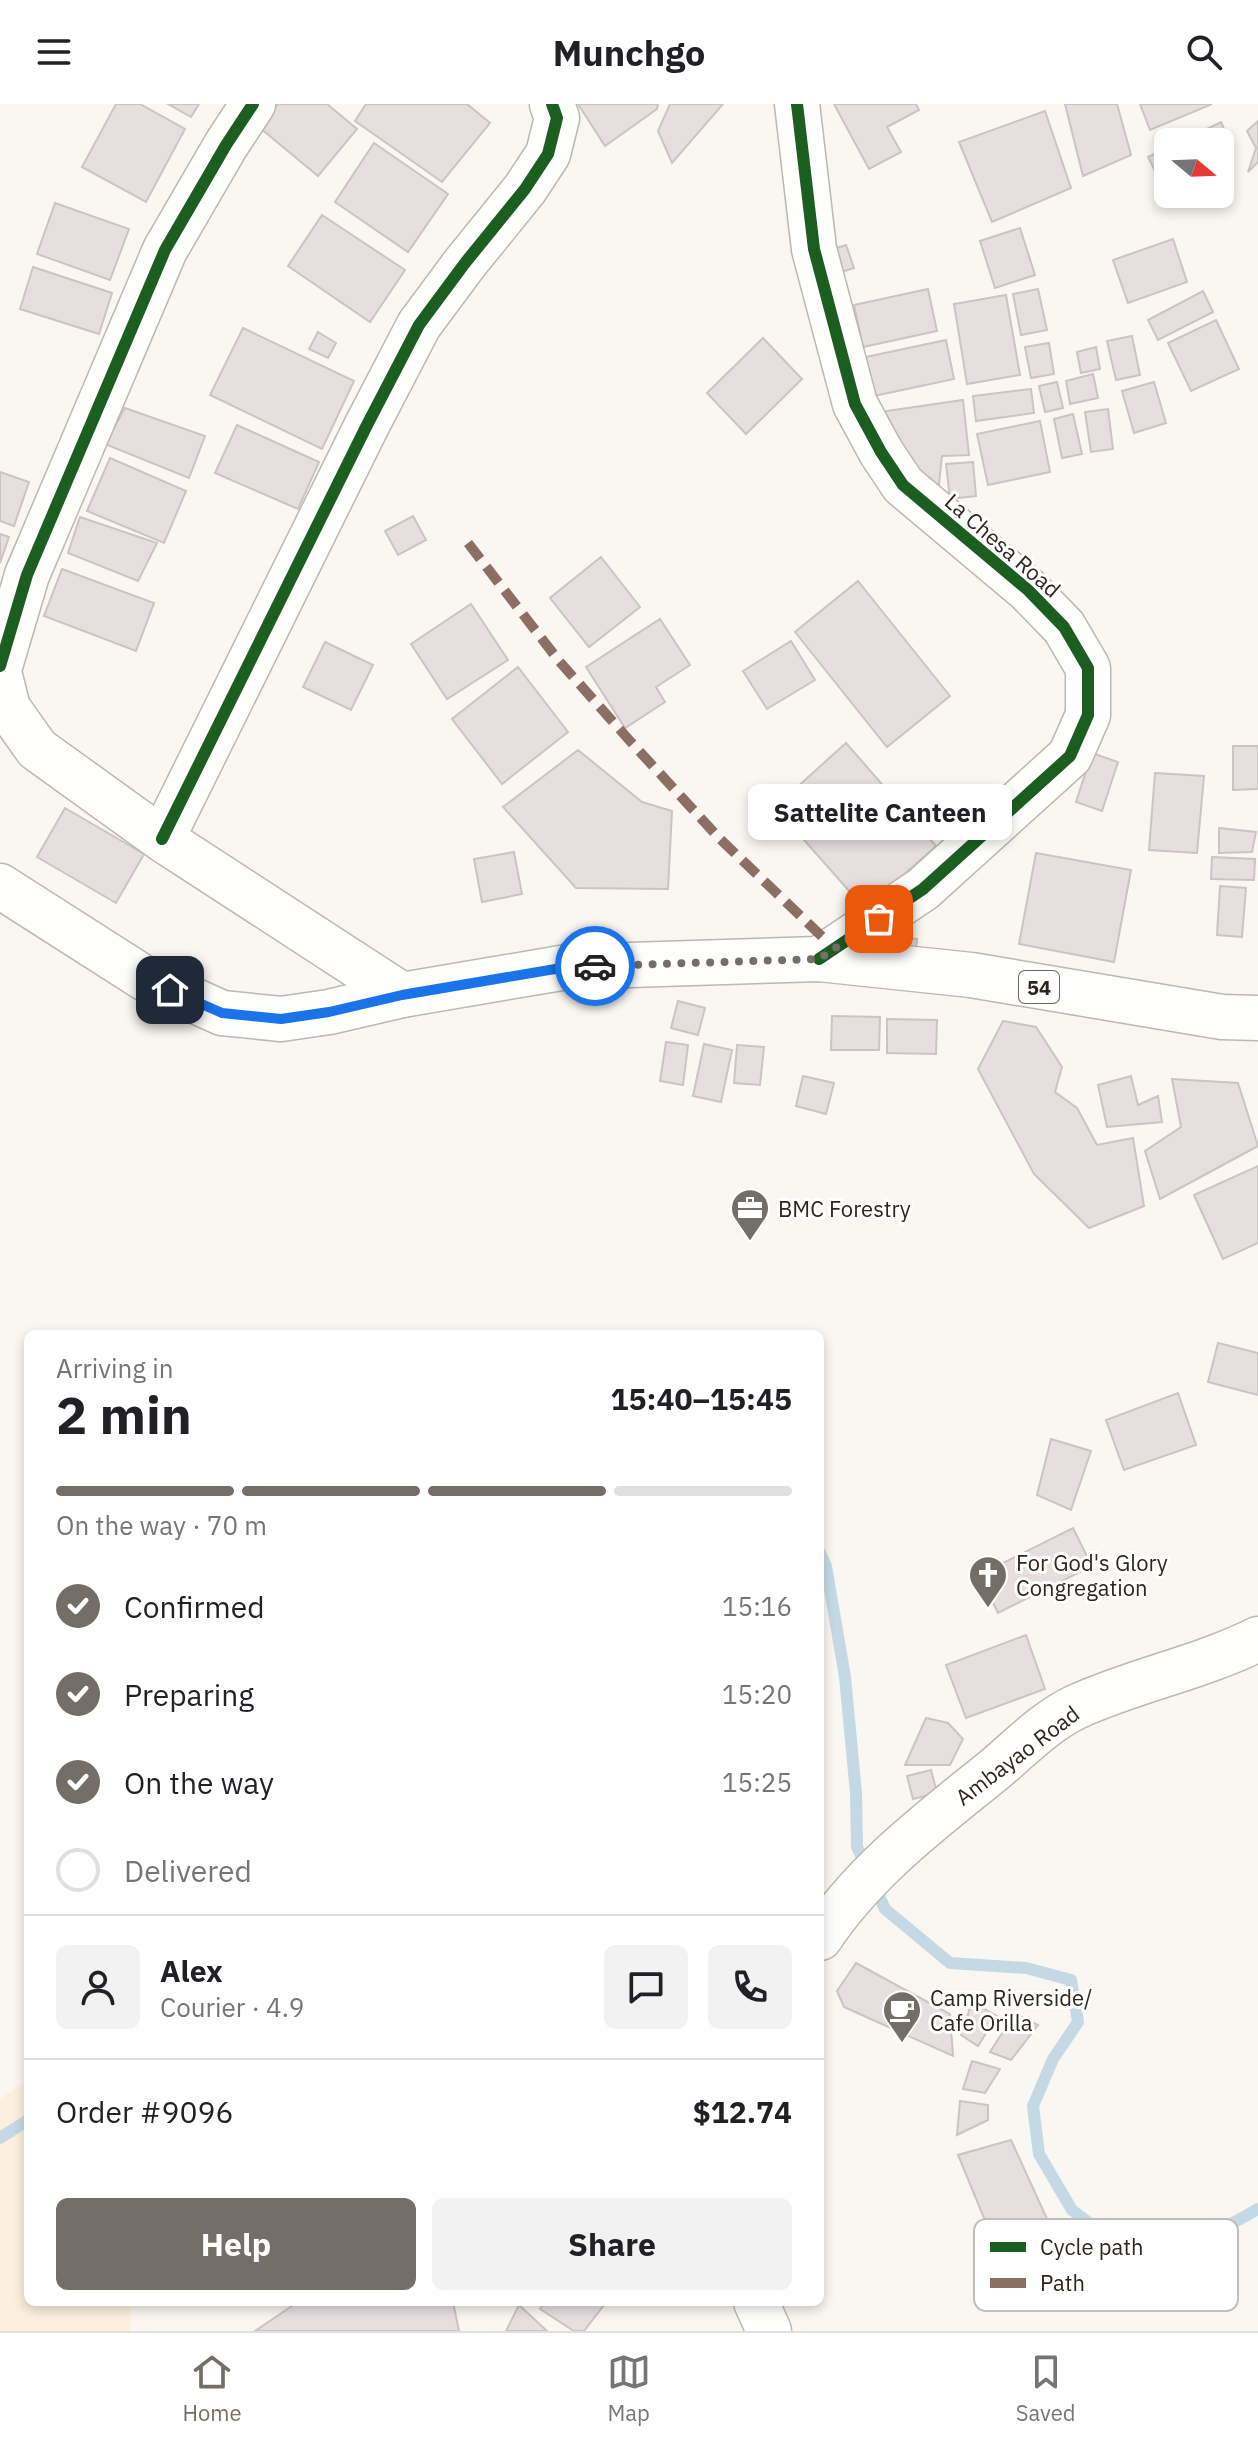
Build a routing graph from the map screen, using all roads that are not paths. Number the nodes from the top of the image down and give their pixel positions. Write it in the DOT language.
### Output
graph roads {
  1 [pos="253,104"];
  2 [pos="552,104"];
  3 [pos="797,104"];
  4 [pos="0,666"];
  5 [pos="0,676"];
  6 [pos="162,839"];
  7 [pos="0,886"];
  8 [pos="819,959"];
  9 [pos="402,995"];
  10 [pos="1258,1018"];
  11 [pos="1258,1639"];
  12 [pos="830,1922"];
  13 [pos="758,2306"];
  14 [pos="769,2331"];
  1 -- 4 [label="main road"];
  2 -- 6 [label="main road"];
  3 -- 8 [label="main road, La Chesa Road"];
  5 -- 6 [label="main road"];
  6 -- 9 [label="main road"];
  7 -- 9 [label="main road, 54"];
  8 -- 9 [label="main road, 54"];
  8 -- 10 [label="main road, 54"];
  11 -- 12 [label="main road, Ambayao Road"];
  13 -- 14 [label="main road"];
}
